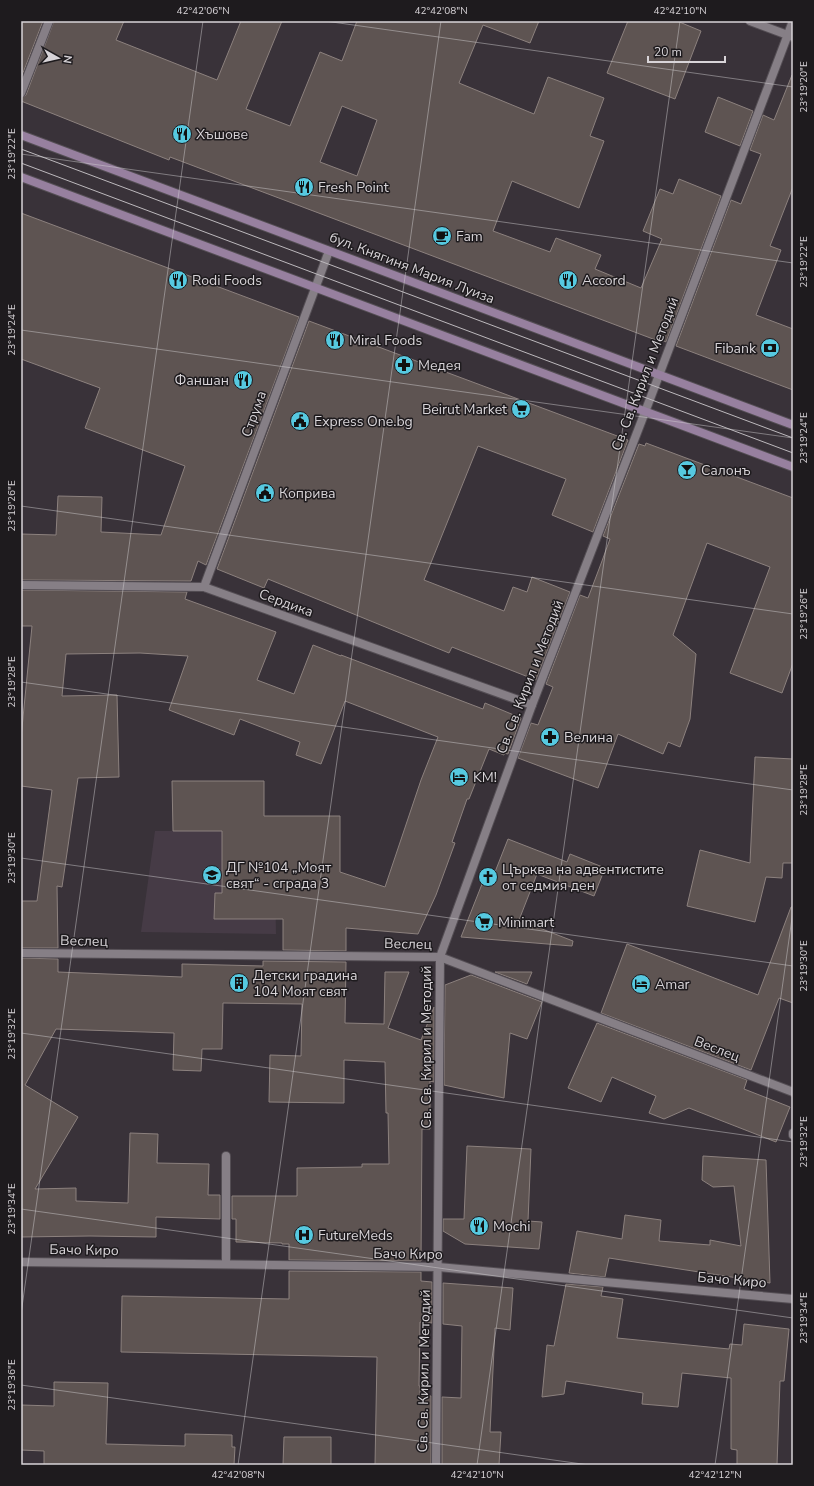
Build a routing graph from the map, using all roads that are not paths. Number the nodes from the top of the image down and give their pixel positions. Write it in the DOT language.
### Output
graph roads {
  1 [pos="48,21"];
  2 [pos="750,21"];
  3 [pos="792,21"];
  4 [pos="790,36"];
  5 [pos="21,93"];
  6 [pos="21,135"];
  7 [pos="21,177"];
  8 [pos="329,251"];
  9 [pos="315,288"];
  10 [pos="659,374"];
  11 [pos="645,411"];
  12 [pos="793,425"];
  13 [pos="793,467"];
  14 [pos="21,585"];
  15 [pos="204,587"];
  16 [pos="532,705"];
  17 [pos="21,953"];
  18 [pos="440,957"];
  19 [pos="793,1092"];
  20 [pos="226,1156"];
  21 [pos="21,1262"];
  22 [pos="226,1264"];
  23 [pos="438,1267"];
  24 [pos="793,1299"];
  25 [pos="436,1465"];
  1 -- 5 [label="street"];
  2 -- 4 [label="street"];
  3 -- 4 [label="street, Св. Св. Кирил и Методий"];
  4 -- 10 [label="street, Св. Св. Кирил и Методий"];
  6 -- 8 [label="main road, бул. Княгиня Мария Луиза"];
  7 -- 9 [label="main road"];
  8 -- 9 [label="street, Струма"];
  8 -- 10 [label="main road, бул. Княгиня Мария Луиза"];
  9 -- 11 [label="main road"];
  9 -- 15 [label="street, Струма"];
  10 -- 11 [label="street, Св. Св. Кирил и Методий"];
  10 -- 12 [label="main road, бул. Княгиня Мария Луиза"];
  11 -- 13 [label="main road"];
  11 -- 16 [label="street, Св. Св. Кирил и Методий"];
  14 -- 15 [label="street, Сердика"];
  15 -- 16 [label="street, Сердика"];
  16 -- 18 [label="street, Св. Св. Кирил и Методий"];
  17 -- 18 [label="street, Веслец"];
  18 -- 19 [label="street, Веслец"];
  18 -- 23 [label="street, Св. Св. Кирил и Методий"];
  20 -- 22 [label="street"];
  21 -- 22 [label="street, Бачо Киро"];
  22 -- 23 [label="street, Бачо Киро"];
  23 -- 24 [label="street, Бачо Киро"];
  23 -- 25 [label="street, Св. Св. Кирил и Методий"];
}
